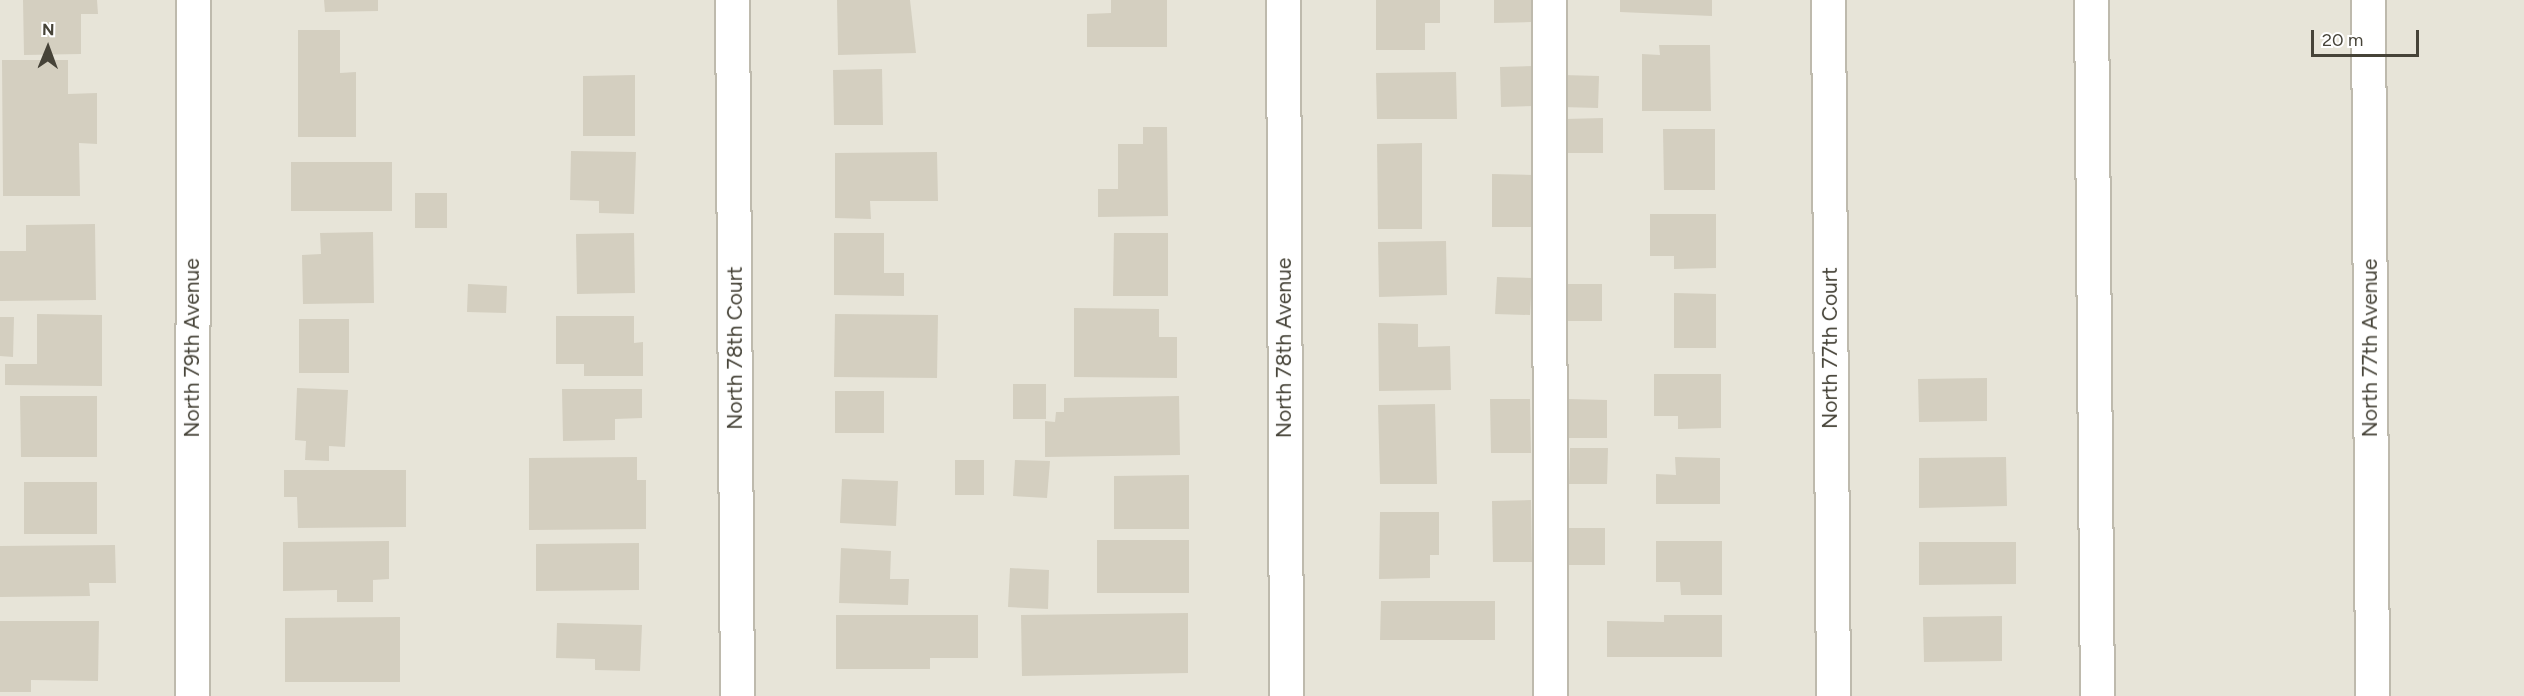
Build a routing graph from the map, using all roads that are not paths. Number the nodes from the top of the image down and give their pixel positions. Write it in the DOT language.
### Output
graph roads {
  1 [pos="193,0"];
  2 [pos="732,0"];
  3 [pos="1283,0"];
  4 [pos="1549,0"];
  5 [pos="1828,0"];
  6 [pos="2091,0"];
  7 [pos="2368,0"];
  8 [pos="192,696"];
  9 [pos="738,696"];
  10 [pos="1286,696"];
  11 [pos="1550,696"];
  12 [pos="1833,696"];
  13 [pos="2097,696"];
  14 [pos="2372,696"];
  1 -- 8 [label="street, North 79th Avenue"];
  2 -- 9 [label="street, North 78th Court"];
  3 -- 10 [label="street, North 78th Avenue"];
  4 -- 11 [label="street"];
  5 -- 12 [label="street, North 77th Court"];
  6 -- 13 [label="street"];
  7 -- 14 [label="street, North 77th Avenue"];
}
